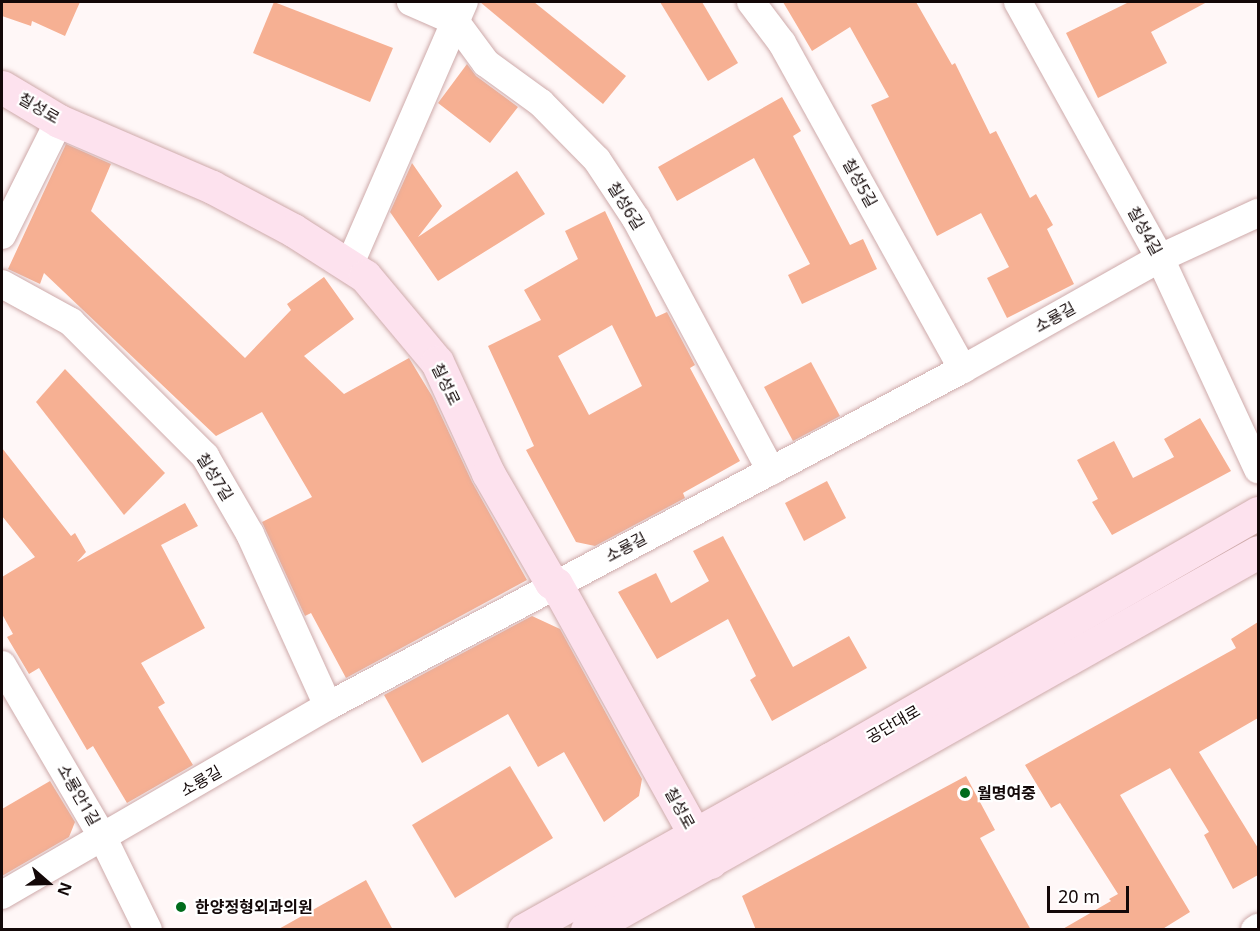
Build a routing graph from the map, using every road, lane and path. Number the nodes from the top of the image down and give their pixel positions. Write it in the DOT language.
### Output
graph roads {
  1 [pos="411,2"];
  2 [pos="751,2"];
  3 [pos="1018,2"];
  4 [pos="459,11"];
  5 [pos="2,87"];
  6 [pos="59,121"];
  7 [pos="1258,213"];
  8 [pos="2,235"];
  9 [pos="1160,258"];
  10 [pos="349,266"];
  11 [pos="2,284"];
  12 [pos="963,369"];
  13 [pos="1258,469"];
  14 [pos="771,471"];
  15 [pos="1258,513"];
  16 [pos="1258,552"];
  17 [pos="556,584"];
  18 [pos="2,665"];
  19 [pos="328,706"];
  20 [pos="103,838"];
  21 [pos="702,848"];
  22 [pos="2,895"];
  23 [pos="148,930"];
  24 [pos="524,930"];
  25 [pos="586,930"];
  1 -- 4 [label="street"];
  2 -- 12 [label="street, 칠성5길"];
  3 -- 9 [label="street, 칠성4길"];
  4 -- 10 [label="street"];
  4 -- 14 [label="street, 칠성6길"];
  5 -- 6 [label="street, 칠성로"];
  6 -- 8 [label="street"];
  6 -- 10 [label="street, 칠성로"];
  7 -- 9 [label="street, 소룡길"];
  9 -- 12 [label="street, 소룡길"];
  9 -- 13 [label="street, 칠성4길"];
  10 -- 17 [label="street, 칠성로"];
  11 -- 19 [label="street, 칠성7길"];
  12 -- 14 [label="street, 소룡길"];
  14 -- 17 [label="street, 소룡길"];
  15 -- 21 [label="street, 공단대로"];
  16 -- 21 [label="street, 공단대로"];
  17 -- 19 [label="street, 소룡길"];
  17 -- 21 [label="street, 칠성로"];
  18 -- 20 [label="street, 소룡안1길"];
  19 -- 20 [label="street, 소룡길"];
  20 -- 22 [label="street, 소룡길"];
  20 -- 23 [label="street, 소룡안1길"];
  21 -- 24 [label="street, 공단대로"];
  21 -- 25 [label="street, 공단대로"];
}
